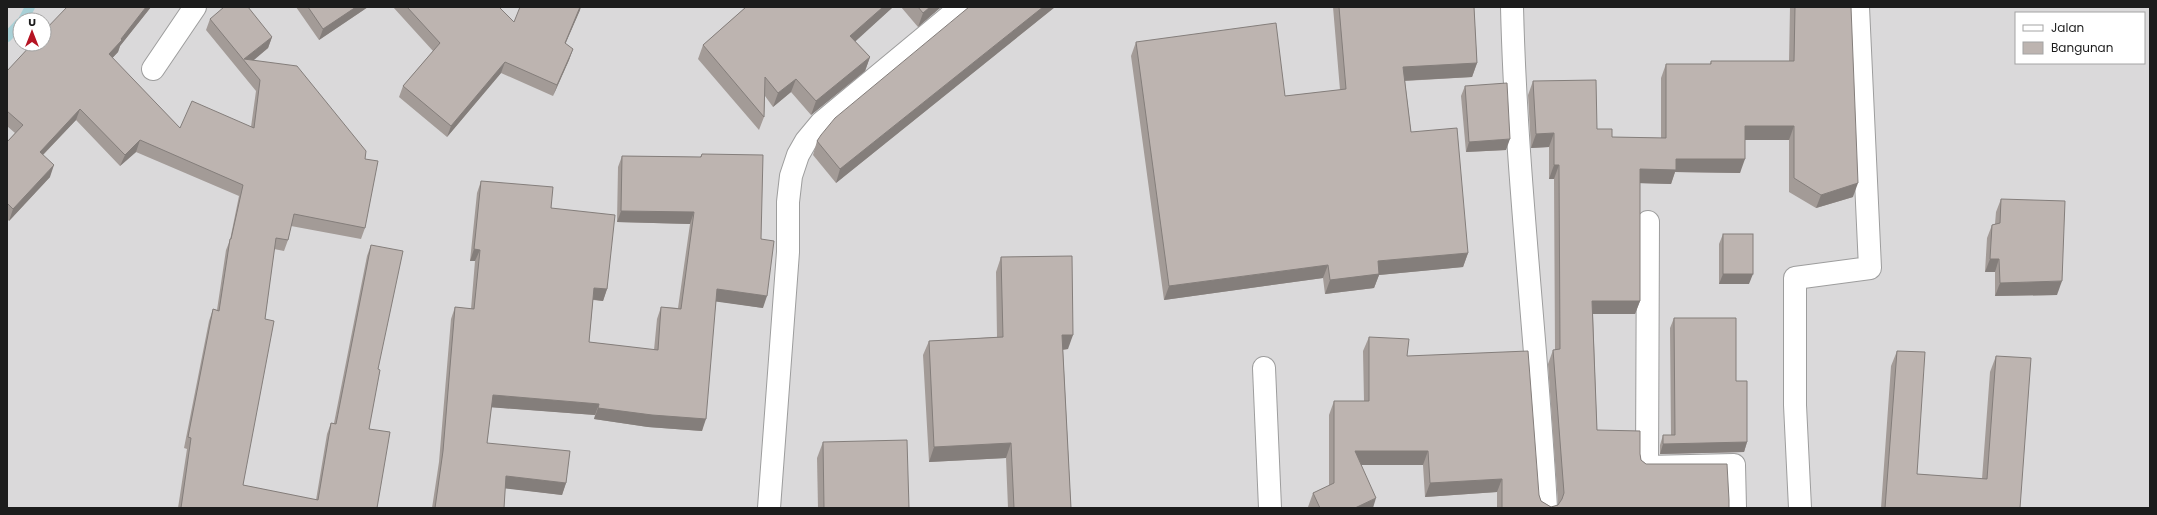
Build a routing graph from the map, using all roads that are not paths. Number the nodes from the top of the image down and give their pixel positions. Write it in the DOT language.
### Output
graph roads {
  1 [pos="194,7"];
  2 [pos="961,7"];
  3 [pos="1512,7"];
  4 [pos="1858,7"];
  5 [pos="153,69"];
  6 [pos="1648,222"];
  7 [pos="1264,368"];
  8 [pos="769,508"];
  9 [pos="1270,508"];
  10 [pos="1546,508"];
  11 [pos="1735,508"];
  12 [pos="1800,508"];
  1 -- 5 [label="street"];
  2 -- 8 [label="street"];
  3 -- 10 [label="street"];
  4 -- 12 [label="street"];
  6 -- 11 [label="street"];
  7 -- 9 [label="street"];
}
